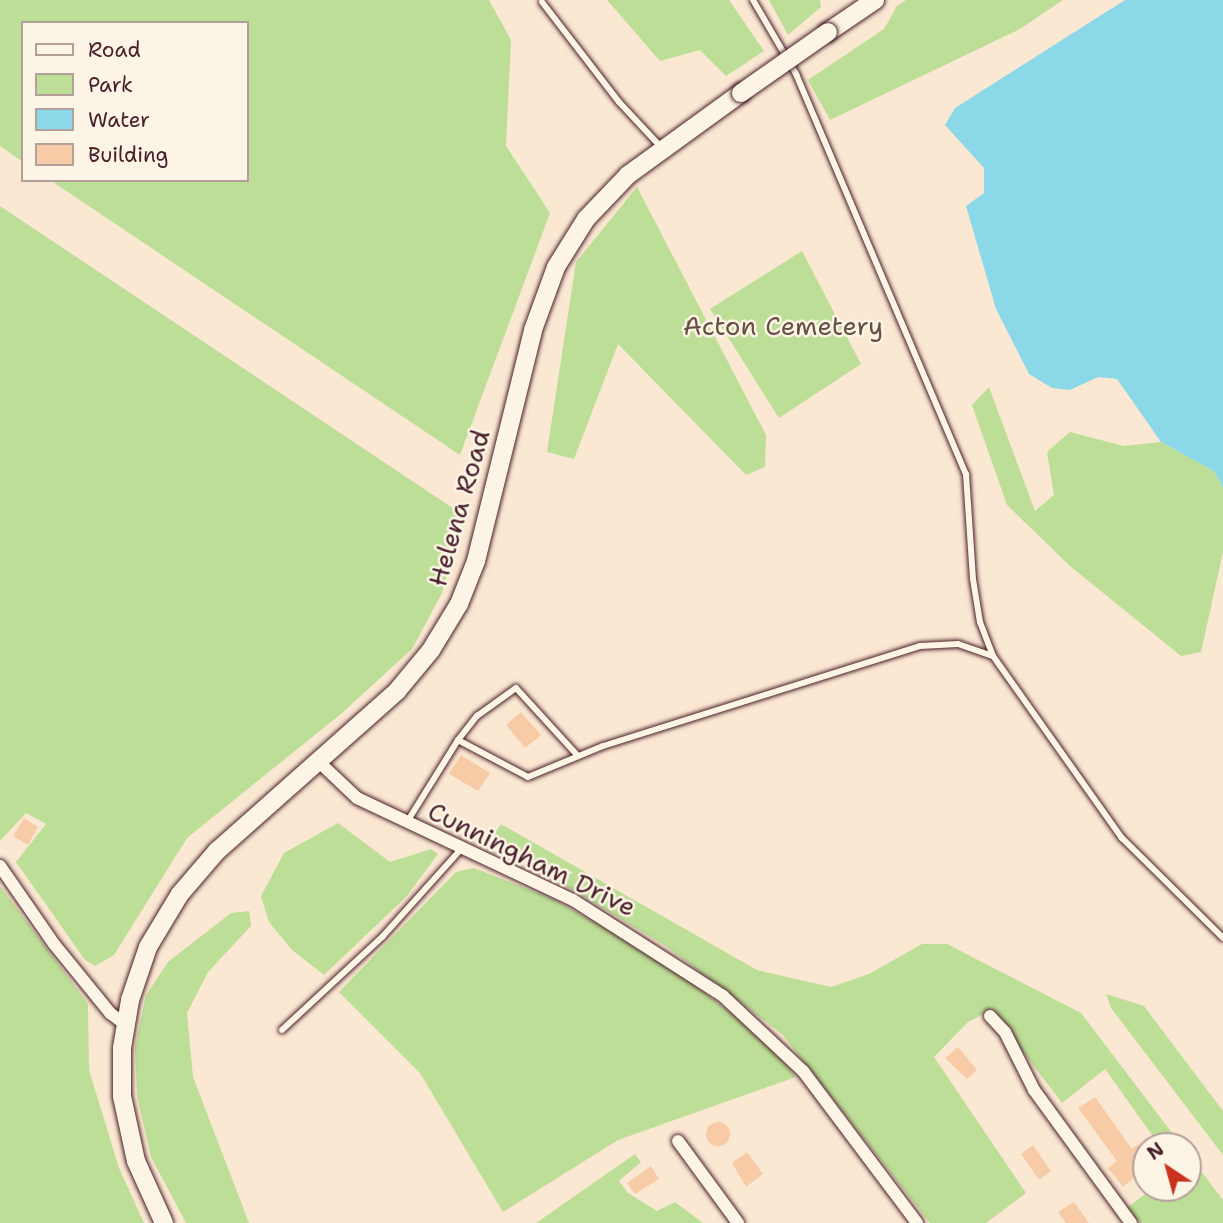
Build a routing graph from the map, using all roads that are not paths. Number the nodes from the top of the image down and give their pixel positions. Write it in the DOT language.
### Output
graph roads {
  1 [pos="753,0"];
  2 [pos="874,0"];
  3 [pos="542,2"];
  4 [pos="662,148"];
  5 [pos="993,656"];
  6 [pos="458,740"];
  7 [pos="578,756"];
  8 [pos="318,761"];
  9 [pos="407,822"];
  10 [pos="461,849"];
  11 [pos="0,866"];
  12 [pos="1223,938"];
  13 [pos="990,1016"];
  14 [pos="126,1025"];
  15 [pos="282,1030"];
  16 [pos="678,1141"];
  17 [pos="164,1223"];
  18 [pos="738,1223"];
  19 [pos="917,1223"];
  20 [pos="1131,1223"];
  1 -- 5 [label="lane"];
  2 -- 4 [label="main road, Helena Road, bridge"];
  3 -- 4 [label="lane"];
  4 -- 8 [label="main road, Helena Road"];
  5 -- 7 [label="lane"];
  5 -- 12 [label="lane"];
  6 -- 7 [label="lane"];
  6 -- 7 [label="lane"];
  6 -- 9 [label="lane"];
  8 -- 9 [label="street, Cunningham Drive"];
  8 -- 14 [label="main road, Helena Road"];
  9 -- 10 [label="street, Cunningham Drive"];
  10 -- 15 [label="lane"];
  10 -- 19 [label="street, Cunningham Drive"];
  11 -- 14 [label="street"];
  13 -- 20 [label="street"];
  14 -- 17 [label="main road, Helena Road"];
  16 -- 18 [label="street"];
}
